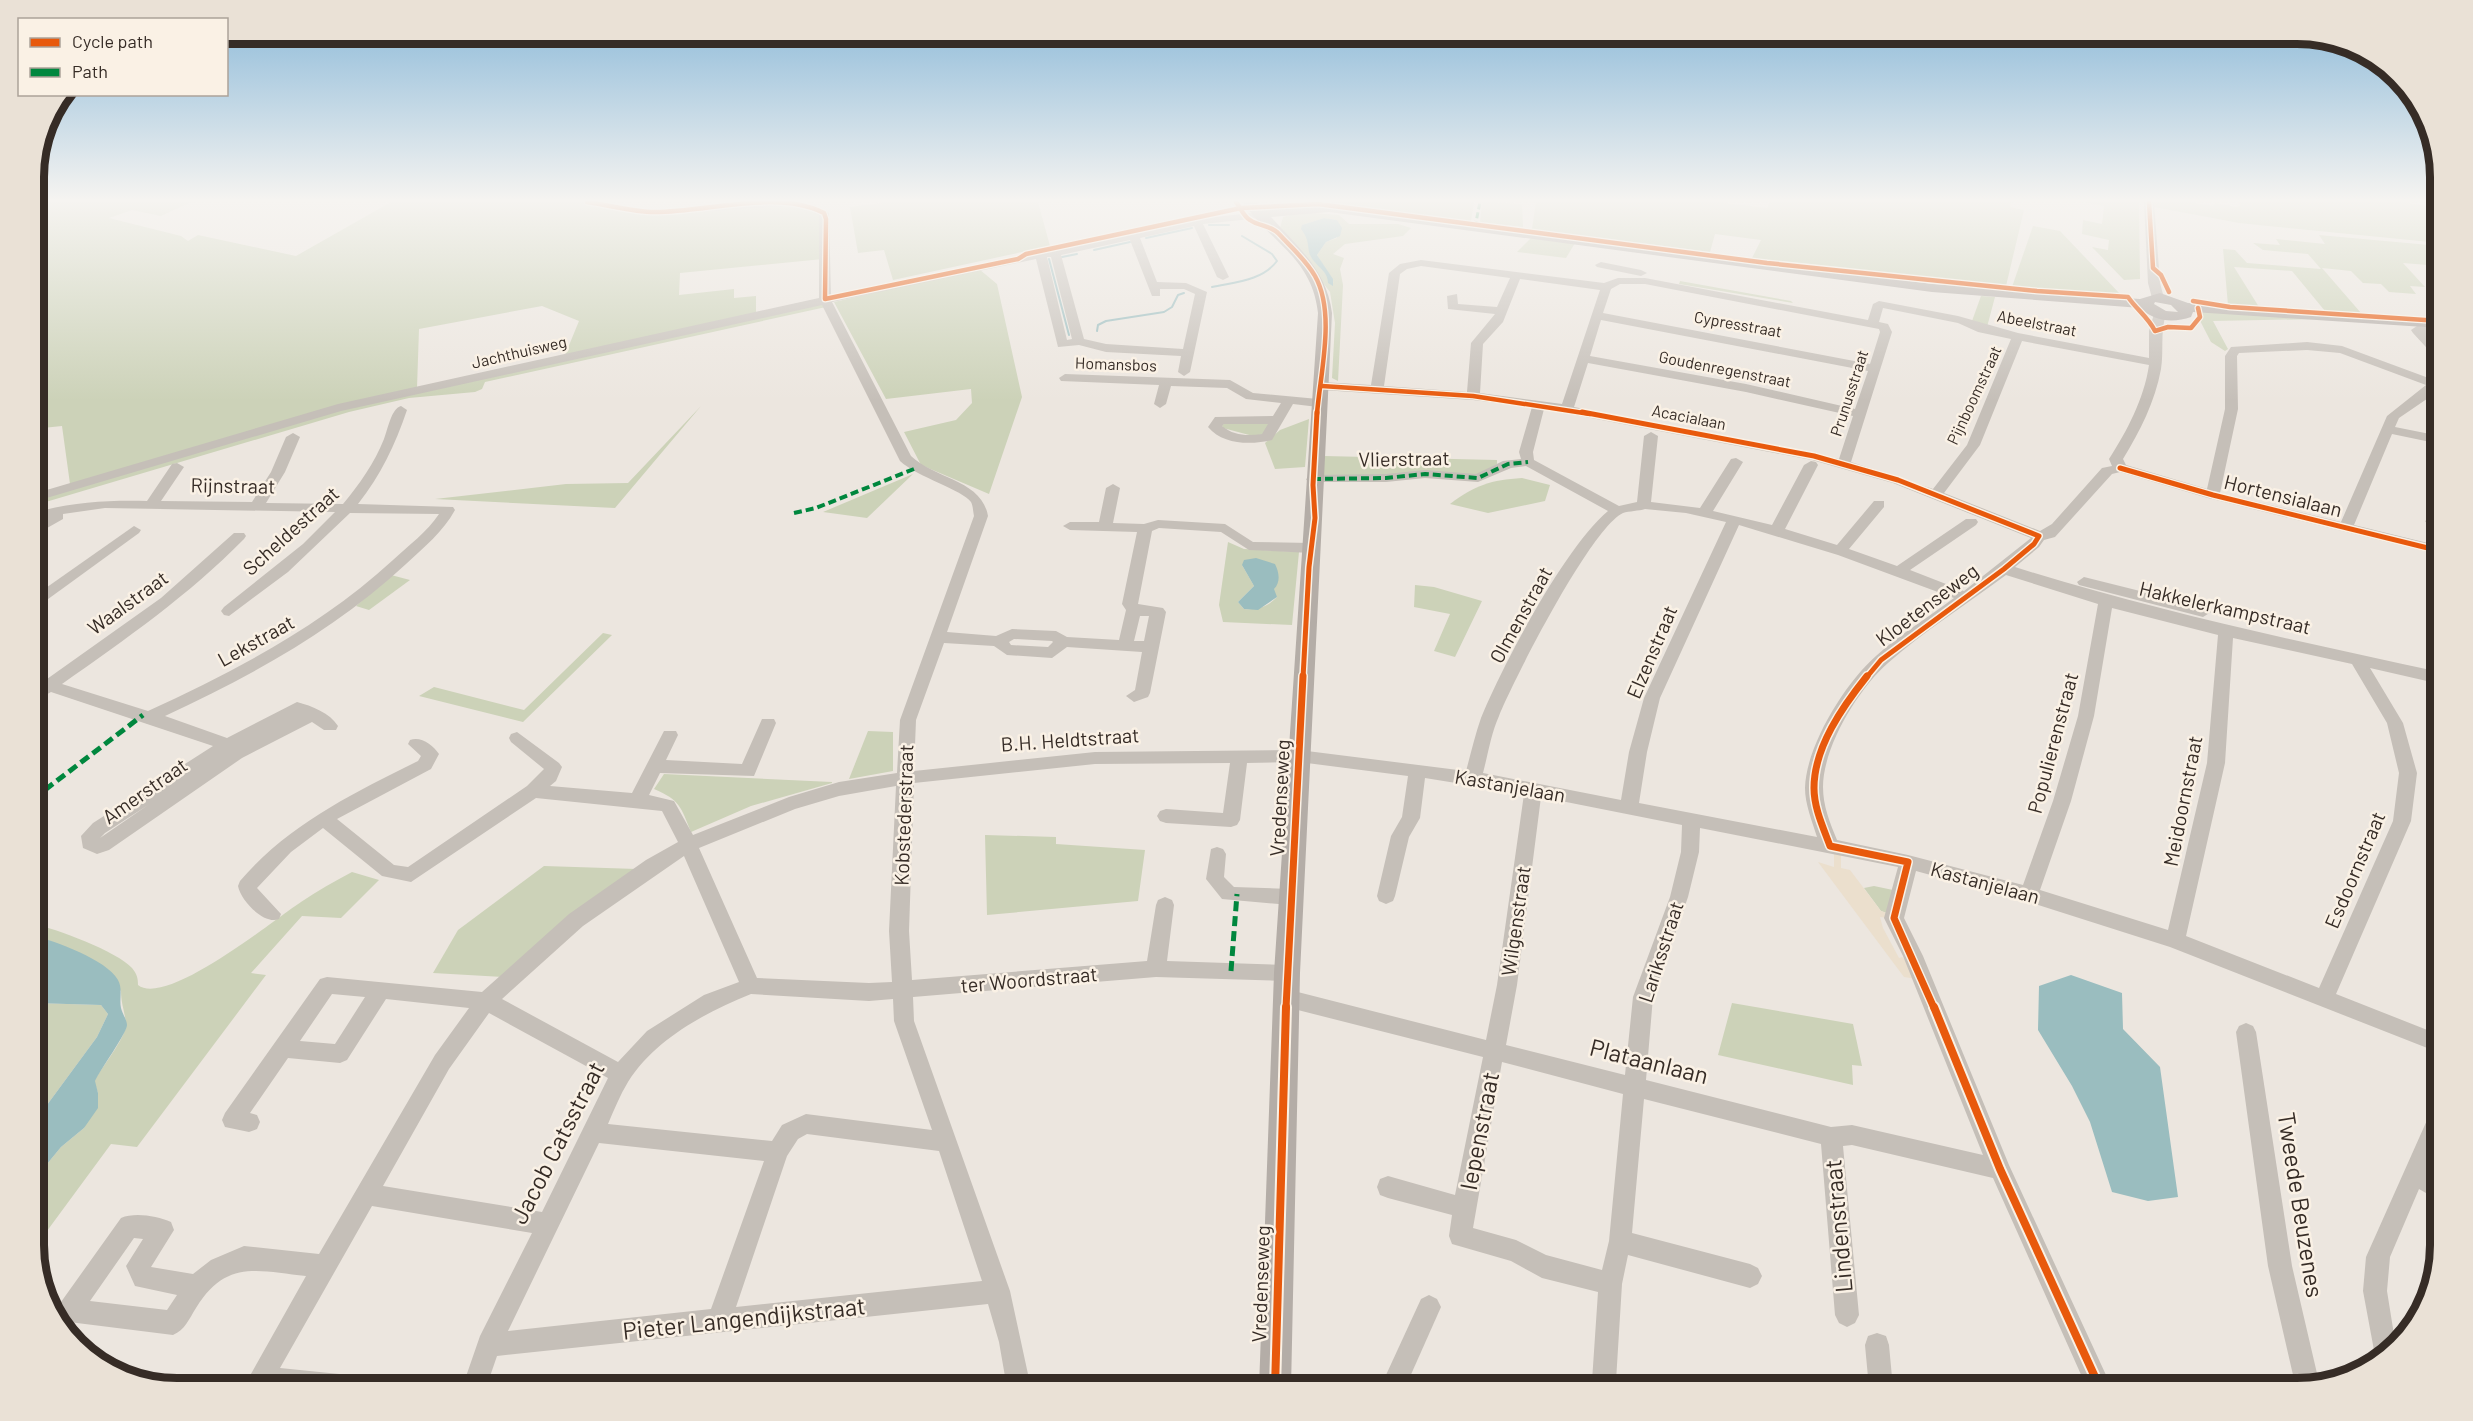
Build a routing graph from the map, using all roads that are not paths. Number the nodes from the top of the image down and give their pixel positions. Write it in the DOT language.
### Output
graph roads {
  1 [pos="825,268"];
  2 [pos="969,268"];
  3 [pos="1044,268"];
  4 [pos="1059,268"];
  5 [pos="1147,268"];
  6 [pos="1219,268"];
  7 [pos="1310,268"];
  8 [pos="1399,268"];
  9 [pos="1467,268"];
  10 [pos="1599,268"];
  11 [pos="1787,268"];
  12 [pos="2153,268"];
  13 [pos="1517,274"];
  14 [pos="1223,277"];
  15 [pos="1667,281"];
  16 [pos="1606,287"];
  17 [pos="1884,291"];
  18 [pos="1453,296"];
  19 [pos="825,299"];
  20 [pos="2152,301"];
  21 [pos="1879,304"];
  22 [pos="2185,307"];
  23 [pos="1502,311"];
  24 [pos="2160,314"];
  25 [pos="1598,316"];
  26 [pos="2429,323"];
  27 [pos="1873,324"];
  28 [pos="2429,331"];
  29 [pos="2018,337"];
  30 [pos="1079,341"];
  31 [pos="2429,343"];
  32 [pos="1189,352"];
  33 [pos="1584,359"];
  34 [pos="2156,363"];
  35 [pos="1873,368"];
  36 [pos="1184,372"];
  37 [pos="1065,378"];
  38 [pos="2429,381"];
  39 [pos="1166,382"];
  40 [pos="1377,389"];
  41 [pos="2429,390"];
  42 [pos="1320,394"];
  43 [pos="1473,396"];
  44 [pos="1288,402"];
  45 [pos="1160,404"];
  46 [pos="1539,404"];
  47 [pos="1567,408"];
  48 [pos="401,410"];
  49 [pos="1859,414"];
  50 [pos="1278,420"];
  51 [pos="2388,429"];
  52 [pos="293,436"];
  53 [pos="1651,436"];
  54 [pos="2429,438"];
  55 [pos="1528,462"];
  56 [pos="1736,462"];
  57 [pos="1844,464"];
  58 [pos="1811,465"];
  59 [pos="177,467"];
  60 [pos="2120,468"];
  61 [pos="1313,479"];
  62 [pos="1113,488"];
  63 [pos="44,495"];
  64 [pos="1936,495"];
  65 [pos="2213,495"];
  66 [pos="152,504"];
  67 [pos="1644,504"];
  68 [pos="1879,504"];
  69 [pos="257,506"];
  70 [pos="349,508"];
  71 [pos="434,508"];
  72 [pos="64,509"];
  73 [pos="1617,510"];
  74 [pos="1705,512"];
  75 [pos="44,515"];
  76 [pos="1734,520"];
  77 [pos="1971,522"];
  78 [pos="44,525"];
  79 [pos="1070,526"];
  80 [pos="1105,527"];
  81 [pos="1145,528"];
  82 [pos="2346,528"];
  83 [pos="134,530"];
  84 [pos="1776,532"];
  85 [pos="239,536"];
  86 [pos="2039,536"];
  87 [pos="1311,548"];
  88 [pos="2429,548"];
  89 [pos="1840,550"];
  90 [pos="2004,569"];
  91 [pos="1901,570"];
  92 [pos="2084,582"];
  93 [pos="44,596"];
  94 [pos="1965,597"];
  95 [pos="2106,601"];
  96 [pos="1134,610"];
  97 [pos="229,611"];
  98 [pos="2203,612"];
  99 [pos="2226,632"];
  100 [pos="939,637"];
  101 [pos="1125,645"];
  102 [pos="1152,646"];
  103 [pos="2358,661"];
  104 [pos="2429,676"];
  105 [pos="44,680"];
  106 [pos="44,683"];
  107 [pos="1134,696"];
  108 [pos="313,714"];
  109 [pos="149,717"];
  110 [pos="768,723"];
  111 [pos="330,726"];
  112 [pos="670,735"];
  113 [pos="517,738"];
  114 [pos="416,744"];
  115 [pos="228,745"];
  116 [pos="1239,756"];
  117 [pos="1299,756"];
  118 [pos="655,766"];
  119 [pos="1417,771"];
  120 [pos="905,778"];
  121 [pos="1473,778"];
  122 [pos="1533,789"];
  123 [pos="533,791"];
  124 [pos="637,801"];
  125 [pos="1629,807"];
  126 [pos="1166,816"];
  127 [pos="323,818"];
  128 [pos="1691,820"];
  129 [pos="687,845"];
  130 [pos="1830,846"];
  131 [pos="1217,854"];
  132 [pos="1908,862"];
  133 [pos="2029,894"];
  134 [pos="1386,896"];
  135 [pos="1290,897"];
  136 [pos="1165,905"];
  137 [pos="272,914"];
  138 [pos="2175,940"];
  139 [pos="1156,969"];
  140 [pos="1287,973"];
  141 [pos="751,986"];
  142 [pos="381,990"];
  143 [pos="902,990"];
  144 [pos="2325,997"];
  145 [pos="1286,998"];
  146 [pos="486,1001"];
  147 [pos="2246,1032"];
  148 [pos="2430,1040"];
  149 [pos="283,1048"];
  150 [pos="1495,1053"];
  151 [pos="621,1074"];
  152 [pos="1634,1085"];
  153 [pos="249,1122"];
  154 [pos="592,1132"];
  155 [pos="1831,1137"];
  156 [pos="2430,1139"];
  157 [pos="946,1142"];
  158 [pos="778,1152"];
  159 [pos="2000,1169"];
  160 [pos="2414,1174"];
  161 [pos="2430,1184"];
  162 [pos="1388,1186"];
  163 [pos="365,1194"];
  164 [pos="1464,1209"];
  165 [pos="547,1224"];
  166 [pos="1620,1241"];
  167 [pos="323,1266"];
  168 [pos="1750,1276"];
  169 [pos="1610,1284"];
  170 [pos="196,1286"];
  171 [pos="998,1291"];
  172 [pos="1429,1307"];
  173 [pos="1846,1315"];
  174 [pos="719,1322"];
  175 [pos="2384,1344"];
  176 [pos="489,1345"];
  177 [pos="1877,1345"];
  178 [pos="2305,1377"];
  179 [pos="261,1378"];
  180 [pos="477,1378"];
  181 [pos="1018,1378"];
  182 [pos="1275,1378"];
  183 [pos="1397,1378"];
  184 [pos="1604,1378"];
  185 [pos="1880,1378"];
  186 [pos="2095,1378"];
  1 -- 19 [label="street"];
  2 -- 19 [label="street, Jachthuisweg"];
  3 -- 30 [label="street"];
  4 -- 30 [label="street"];
  5 -- 32 [label="street"];
  6 -- 14 [label="street"];
  7 -- 42 [label="main road, Vredenseweg"];
  8 -- 40 [label="street"];
  9 -- 13 [label="street"];
  10 -- 15 [label="street"];
  11 -- 20 [label="main road"];
  12 -- 20 [label="street"];
  13 -- 16 [label="street"];
  13 -- 23 [label="street"];
  15 -- 16 [label="street"];
  15 -- 27 [label="street"];
  16 -- 25 [label="street"];
  17 -- 21 [label="street"];
  18 -- 23 [label="street"];
  19 -- 63 [label="street, Jachthuisweg"];
  19 -- 100 [label="street, Kobstederstraat"];
  20 -- 22 [label="main road"];
  20 -- 24 [label="main road"];
  21 -- 27 [label="street"];
  21 -- 29 [label="street, Abeelstraat"];
  22 -- 24 [label="main road"];
  22 -- 26 [label="main road"];
  23 -- 43 [label="street"];
  24 -- 34 [label="street"];
  25 -- 33 [label="street"];
  25 -- 35 [label="street, Cypresstraat"];
  27 -- 35 [label="street, Prunusstraat"];
  28 -- 31 [label="street"];
  29 -- 34 [label="street, Abeelstraat"];
  29 -- 64 [label="street, Pijnboomstraat"];
  30 -- 32 [label="street"];
  32 -- 36 [label="street"];
  33 -- 47 [label="street"];
  33 -- 49 [label="street, Goudenregenstraat"];
  34 -- 60 [label="street"];
  35 -- 49 [label="street, Prunusstraat"];
  37 -- 39 [label="street, Homansbos"];
  38 -- 65 [label="street"];
  39 -- 44 [label="street, Homansbos"];
  39 -- 45 [label="street, Homansbos"];
  40 -- 42 [label="street, Acacialaan"];
  40 -- 43 [label="street, Acacialaan"];
  41 -- 51 [label="street"];
  42 -- 44 [label="street, Homansbos"];
  42 -- 61 [label="main road, Vredenseweg"];
  43 -- 46 [label="street, Acacialaan"];
  44 -- 50 [label="street"];
  46 -- 47 [label="street, Acacialaan"];
  46 -- 55 [label="street"];
  47 -- 57 [label="street, Acacialaan"];
  48 -- 70 [label="street, Scheldestraat"];
  49 -- 57 [label="street, Prunusstraat"];
  51 -- 54 [label="street"];
  51 -- 82 [label="street"];
  52 -- 69 [label="street"];
  53 -- 67 [label="street"];
  55 -- 61 [label="street, Vlierstraat"];
  55 -- 73 [label="street"];
  56 -- 74 [label="street"];
  57 -- 64 [label="street, Acacialaan"];
  58 -- 84 [label="street"];
  59 -- 66 [label="street"];
  60 -- 65 [label="street, Hortensialaan"];
  60 -- 86 [label="street, Kloetenseweg"];
  61 -- 87 [label="main road, Vredenseweg"];
  62 -- 80 [label="street"];
  64 -- 86 [label="street, Acacialaan"];
  65 -- 82 [label="street, Hortensialaan"];
  66 -- 69 [label="street, Rijnstraat"];
  66 -- 72 [label="street, Rijnstraat"];
  67 -- 73 [label="street"];
  67 -- 74 [label="street"];
  68 -- 89 [label="street"];
  69 -- 70 [label="street, Rijnstraat"];
  70 -- 71 [label="street, Rijnstraat"];
  70 -- 97 [label="street, Scheldestraat"];
  71 -- 109 [label="street, Lekstraat"];
  72 -- 75 [label="street, Rijnstraat"];
  72 -- 78 [label="street"];
  73 -- 121 [label="street, Olmenstraat"];
  74 -- 76 [label="street"];
  76 -- 84 [label="street"];
  76 -- 125 [label="street, Elzenstraat"];
  77 -- 91 [label="street"];
  79 -- 80 [label="street"];
  80 -- 81 [label="street"];
  81 -- 87 [label="street"];
  81 -- 96 [label="street"];
  82 -- 88 [label="street, Hortensialaan"];
  83 -- 93 [label="street"];
  84 -- 89 [label="street"];
  85 -- 105 [label="street, Waalstraat"];
  86 -- 90 [label="street, Kloetenseweg"];
  87 -- 117 [label="main road, Vredenseweg"];
  89 -- 91 [label="street"];
  90 -- 94 [label="street, Kloetenseweg"];
  90 -- 95 [label="street, Hakkelerkampstraat"];
  91 -- 94 [label="street"];
  92 -- 98 [label="street, Hakkelerkampstraat"];
  94 -- 130 [label="street, Kloetenseweg"];
  95 -- 99 [label="street, Hakkelerkampstraat"];
  95 -- 133 [label="street, Populierenstraat"];
  96 -- 101 [label="street"];
  96 -- 102 [label="street"];
  99 -- 103 [label="street, Hakkelerkampstraat"];
  99 -- 138 [label="street, Meidoornstraat"];
  100 -- 101 [label="street"];
  100 -- 120 [label="street, Kobstederstraat"];
  101 -- 102 [label="street"];
  102 -- 107 [label="street"];
  103 -- 104 [label="street, Hakkelerkampstraat"];
  103 -- 144 [label="street, Esdoornstraat"];
  106 -- 109 [label="street"];
  108 -- 111 [label="street"];
  108 -- 115 [label="street, Amerstraat"];
  108 -- 115 [label="street, Amerstraat"];
  109 -- 115 [label="street, Amerstraat"];
  110 -- 118 [label="street"];
  112 -- 118 [label="street"];
  113 -- 123 [label="street"];
  114 -- 127 [label="street"];
  116 -- 117 [label="street, B.H. Heldtstraat"];
  116 -- 120 [label="street, B.H. Heldtstraat"];
  116 -- 126 [label="street"];
  117 -- 119 [label="street, Kastanjelaan"];
  117 -- 135 [label="main road, Vredenseweg"];
  118 -- 124 [label="street"];
  119 -- 121 [label="street, Kastanjelaan"];
  119 -- 134 [label="street"];
  120 -- 129 [label="street, B.H. Heldtstraat"];
  120 -- 143 [label="street, Kobstederstraat"];
  121 -- 122 [label="street, Kastanjelaan"];
  122 -- 125 [label="street, Kastanjelaan"];
  122 -- 150 [label="street, Wilgenstraat"];
  123 -- 124 [label="street"];
  123 -- 127 [label="street"];
  124 -- 129 [label="street"];
  125 -- 128 [label="street, Kastanjelaan"];
  127 -- 137 [label="street"];
  128 -- 130 [label="street, Kastanjelaan"];
  128 -- 152 [label="street, Lariksstraat"];
  129 -- 141 [label="street"];
  129 -- 146 [label="street, B.H. Heldtstraat"];
  130 -- 132 [label="street, Kastanjelaan"];
  131 -- 135 [label="street"];
  132 -- 133 [label="street, Kastanjelaan"];
  132 -- 159 [label="street"];
  133 -- 138 [label="street, Kastanjelaan"];
  135 -- 140 [label="main road, Vredenseweg"];
  136 -- 139 [label="street"];
  138 -- 144 [label="street, Kastanjelaan"];
  139 -- 140 [label="street, ter Woordstraat"];
  139 -- 143 [label="street, ter Woordstraat"];
  140 -- 145 [label="main road, Vredenseweg"];
  141 -- 143 [label="street, Jacob Catsstraat"];
  141 -- 151 [label="street, Jacob Catsstraat"];
  142 -- 146 [label="street"];
  142 -- 149 [label="street"];
  142 -- 149 [label="street"];
  143 -- 157 [label="street, Kobstederstraat"];
  144 -- 148 [label="street, Kastanjelaan"];
  145 -- 150 [label="street, Plataanlaan"];
  145 -- 182 [label="main road, Vredenseweg"];
  146 -- 151 [label="street"];
  146 -- 163 [label="street, B.H. Heldtstraat"];
  147 -- 178 [label="street, Tweede Beuzenes"];
  149 -- 153 [label="street"];
  150 -- 152 [label="street, Plataanlaan"];
  150 -- 164 [label="street, Iepenstraat"];
  151 -- 154 [label="street, Jacob Catsstraat"];
  152 -- 155 [label="street, Plataanlaan"];
  152 -- 166 [label="street, Lariksstraat"];
  154 -- 158 [label="street"];
  154 -- 165 [label="street, Jacob Catsstraat"];
  155 -- 159 [label="street, Plataanlaan"];
  155 -- 173 [label="street, Lindenstraat"];
  156 -- 160 [label="street"];
  157 -- 158 [label="street"];
  157 -- 171 [label="street, Kobstederstraat"];
  158 -- 174 [label="street"];
  159 -- 186 [label="street"];
  160 -- 161 [label="street"];
  160 -- 175 [label="street"];
  162 -- 164 [label="street, Iepenstraat"];
  163 -- 165 [label="street"];
  163 -- 167 [label="street, B.H. Heldtstraat"];
  164 -- 169 [label="street, Iepenstraat"];
  165 -- 176 [label="street, Jacob Catsstraat"];
  166 -- 168 [label="street"];
  166 -- 169 [label="street, Lariksstraat"];
  167 -- 170 [label="street"];
  167 -- 179 [label="street, B.H. Heldtstraat"];
  169 -- 184 [label="street, Lariksstraat"];
  170 -- 170 [label="street"];
  171 -- 174 [label="street, Pieter Langendijkstraat"];
  171 -- 181 [label="street, Kobstederstraat"];
  172 -- 183 [label="street"];
  174 -- 176 [label="street, Pieter Langendijkstraat"];
  176 -- 180 [label="street, Jacob Catsstraat"];
  177 -- 185 [label="street"];
}
